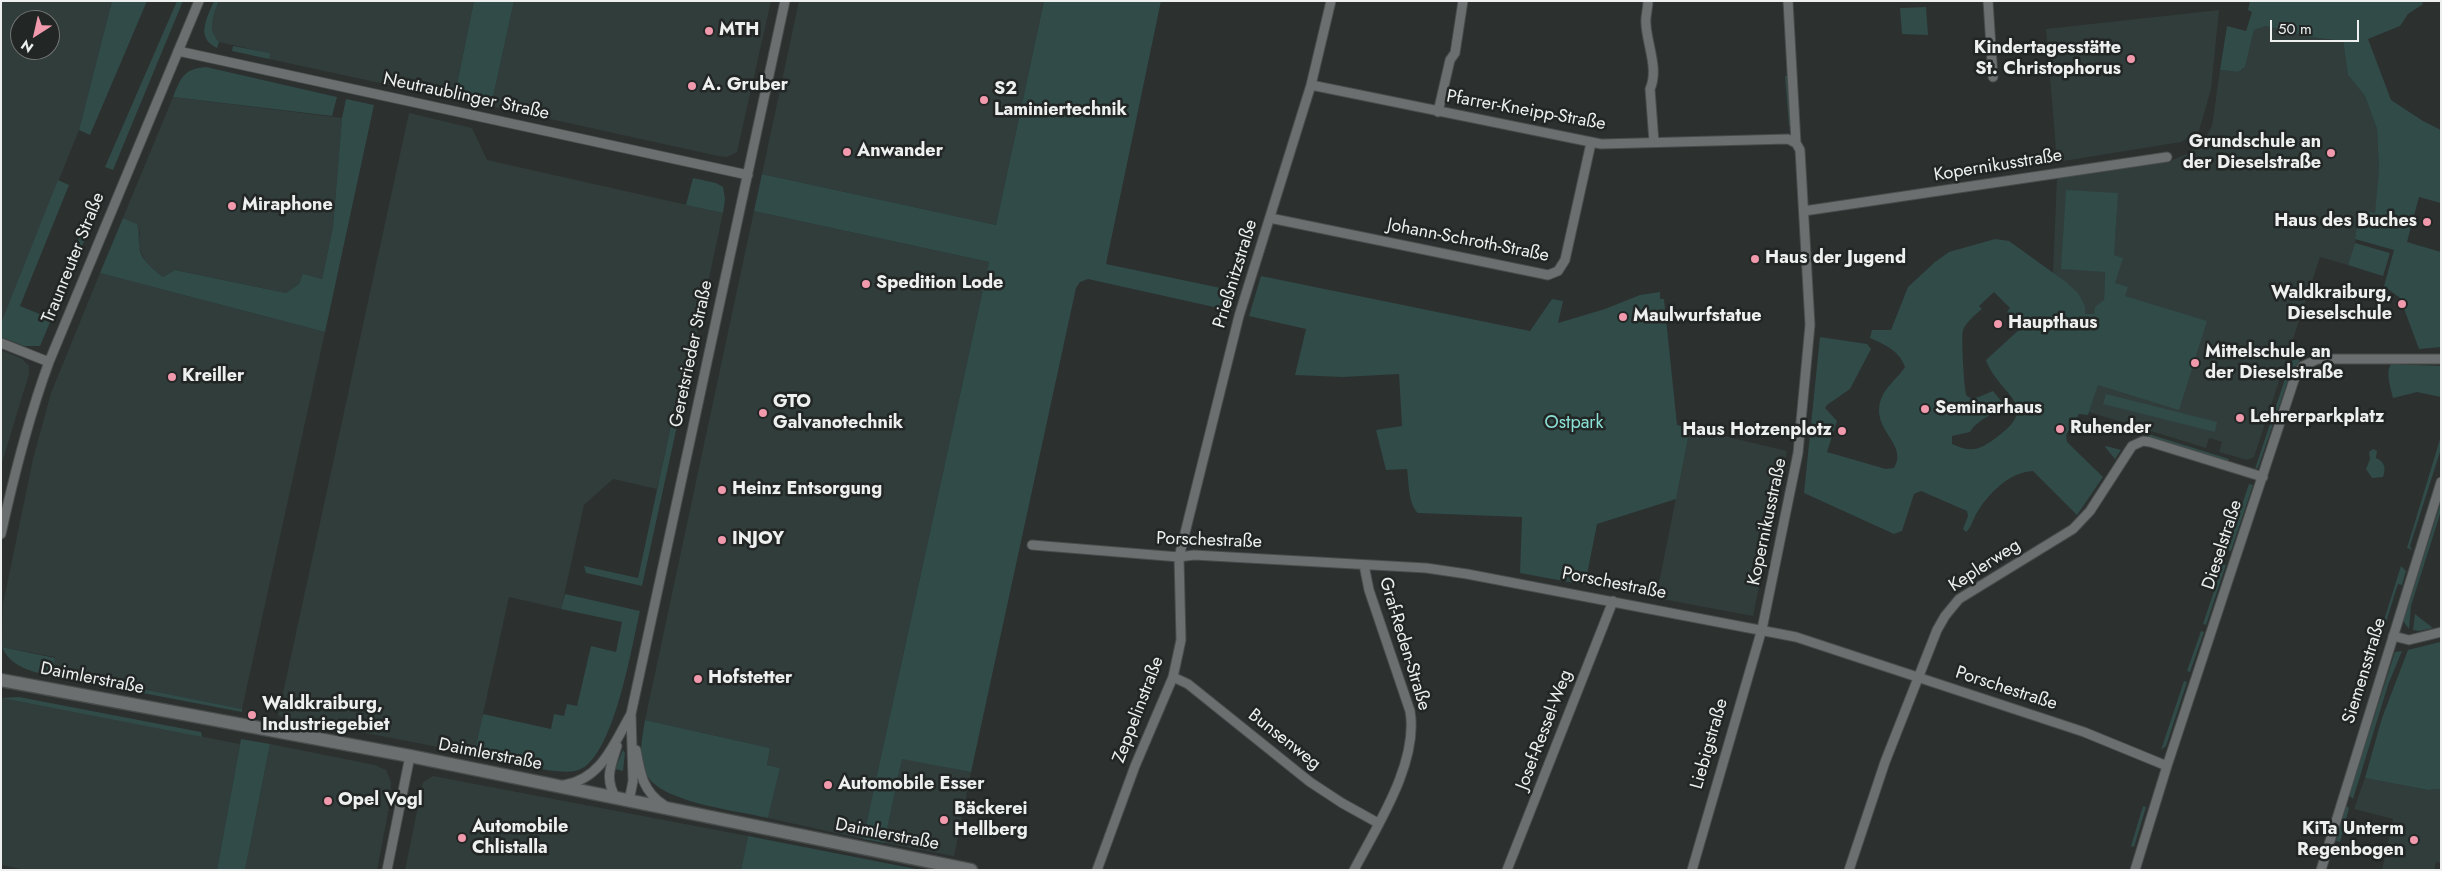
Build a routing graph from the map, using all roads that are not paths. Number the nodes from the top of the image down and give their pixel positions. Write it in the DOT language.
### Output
graph roads {
  1 [pos="199,1"];
  2 [pos="785,1"];
  3 [pos="1331,1"];
  4 [pos="1463,1"];
  5 [pos="1648,1"];
  6 [pos="1788,1"];
  7 [pos="1988,1"];
  8 [pos="178,51"];
  9 [pos="1993,77"];
  10 [pos="1311,85"];
  11 [pos="1438,112"];
  12 [pos="1654,142"];
  13 [pos="1591,143"];
  14 [pos="1796,143"];
  15 [pos="2167,157"];
  16 [pos="748,175"];
  17 [pos="1804,211"];
  18 [pos="1270,218"];
  19 [pos="1,343"];
  20 [pos="2441,359"];
  21 [pos="49,362"];
  22 [pos="2263,477"];
  23 [pos="2441,482"];
  24 [pos="1,534"];
  25 [pos="1032,545"];
  26 [pos="1179,557"];
  27 [pos="1364,565"];
  28 [pos="1613,601"];
  29 [pos="1762,629"];
  30 [pos="2441,632"];
  31 [pos="2392,636"];
  32 [pos="1173,677"];
  33 [pos="1920,677"];
  34 [pos="1,680"];
  35 [pos="627,728"];
  36 [pos="410,756"];
  37 [pos="2167,766"];
  38 [pos="557,786"];
  39 [pos="616,798"];
  40 [pos="629,801"];
  41 [pos="672,810"];
  42 [pos="1378,824"];
  43 [pos="387,870"];
  44 [pos="971,870"];
  45 [pos="1097,870"];
  46 [pos="1354,870"];
  47 [pos="1507,870"];
  48 [pos="1692,870"];
  49 [pos="1849,870"];
  50 [pos="2135,870"];
  51 [pos="2321,870"];
  1 -- 8 [label="street, Traunreuter Straße"];
  2 -- 16 [label="street, Geretsrieder Straße"];
  3 -- 10 [label="street, Prießnitzstraße"];
  4 -- 11 [label="street"];
  5 -- 12 [label="street"];
  6 -- 14 [label="street, Kopernikusstraße"];
  7 -- 9 [label="street"];
  8 -- 16 [label="street, Neutraublinger Straße"];
  8 -- 21 [label="street, Traunreuter Straße"];
  10 -- 11 [label="street, Pfarrer-Kneipp-Straße"];
  10 -- 18 [label="street, Prießnitzstraße"];
  11 -- 13 [label="street, Pfarrer-Kneipp-Straße"];
  12 -- 13 [label="street, Pfarrer-Kneipp-Straße"];
  12 -- 14 [label="street, Pfarrer-Kneipp-Straße"];
  13 -- 18 [label="street, Johann-Schroth-Straße"];
  14 -- 17 [label="street, Kopernikusstraße"];
  15 -- 17 [label="street, Kopernikusstraße"];
  16 -- 35 [label="street, Geretsrieder Straße"];
  17 -- 29 [label="street, Kopernikusstraße"];
  18 -- 26 [label="street, Prießnitzstraße"];
  19 -- 21 [label="street"];
  20 -- 22 [label="street, Dieselstraße"];
  21 -- 24 [label="street, Traunreuter Straße"];
  22 -- 33 [label="street, Keplerweg"];
  22 -- 37 [label="street, Dieselstraße"];
  23 -- 31 [label="street, Siemensstraße"];
  25 -- 26 [label="street, Porschestraße"];
  26 -- 27 [label="street, Porschestraße"];
  26 -- 32 [label="street, Zeppelinstraße"];
  27 -- 28 [label="street, Porschestraße"];
  27 -- 42 [label="street, Graf-Reden-Straße"];
  28 -- 29 [label="street, Porschestraße"];
  28 -- 47 [label="street, Josef-Ressel-Weg"];
  29 -- 33 [label="street, Porschestraße"];
  29 -- 48 [label="street, Liebigstraße"];
  30 -- 31 [label="street"];
  31 -- 51 [label="street, Siemensstraße"];
  32 -- 42 [label="street, Bunsenweg"];
  32 -- 45 [label="street, Zeppelinstraße"];
  33 -- 37 [label="street, Porschestraße"];
  33 -- 49 [label="street, Keplerweg"];
  34 -- 36 [label="street, Daimlerstraße"];
  35 -- 38 [label="street"];
  35 -- 39 [label="street, Geretsrieder Straße"];
  35 -- 40 [label="street, Geretsrieder Straße"];
  35 -- 41 [label="street, Geretsrieder Straße"];
  36 -- 38 [label="street, Daimlerstraße"];
  36 -- 43 [label="street"];
  37 -- 50 [label="street, Dieselstraße"];
  38 -- 39 [label="street, Daimlerstraße"];
  39 -- 40 [label="street, Daimlerstraße"];
  40 -- 41 [label="street, Daimlerstraße"];
  41 -- 44 [label="street, Daimlerstraße"];
  42 -- 46 [label="street, Graf-Reden-Straße"];
}
